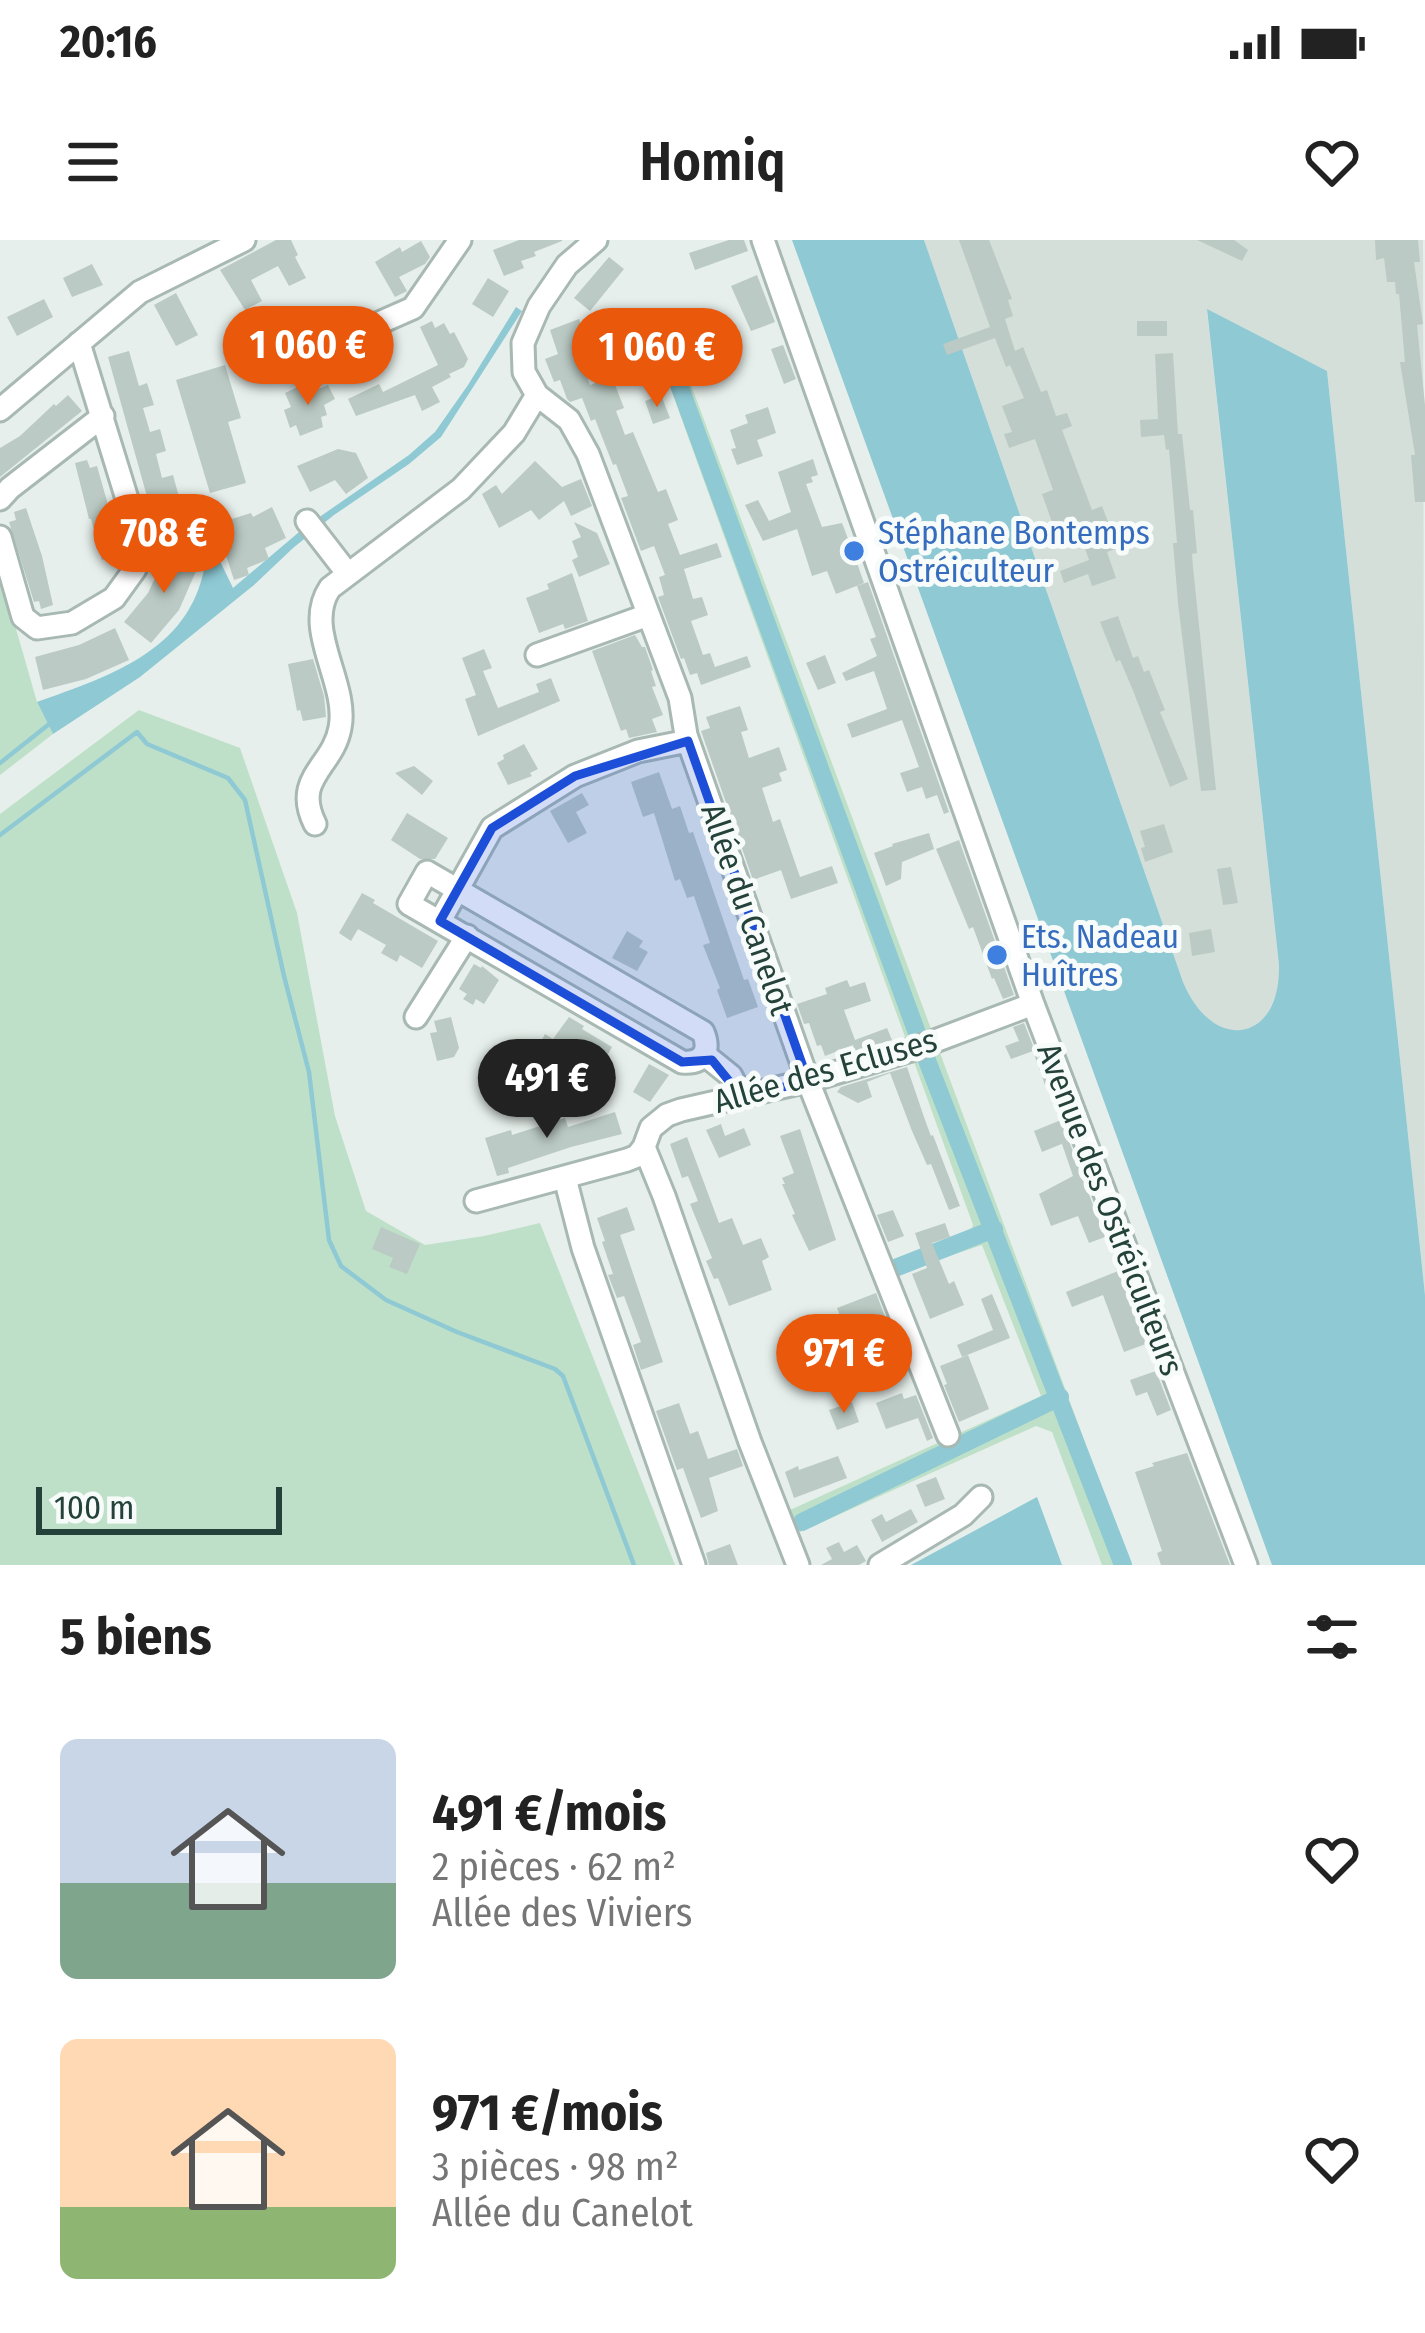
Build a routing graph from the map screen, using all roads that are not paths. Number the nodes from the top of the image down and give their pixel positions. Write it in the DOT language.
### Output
graph roads {
  1 [pos="244,240"];
  2 [pos="460,240"];
  3 [pos="596,240"];
  4 [pos="763,240"];
  5 [pos="79,343"];
  6 [pos="320,350"];
  7 [pos="537,394"];
  8 [pos="0,410"];
  9 [pos="103,416"];
  10 [pos="0,499"];
  11 [pos="307,521"];
  12 [pos="0,536"];
  13 [pos="349,574"];
  14 [pos="648,615"];
  15 [pos="537,655"];
  16 [pos="688,741"];
  17 [pos="315,824"];
  18 [pos="458,890"];
  19 [pos="440,921"];
  20 [pos="467,936"];
  21 [pos="1033,1004"];
  22 [pos="416,1017"];
  23 [pos="705,1055"];
  24 [pos="808,1081"];
  25 [pos="742,1096"];
  26 [pos="644,1147"];
  27 [pos="565,1178"];
  28 [pos="476,1202"];
  29 [pos="948,1435"];
  30 [pos="981,1497"];
  31 [pos="694,1565"];
  32 [pos="798,1565"];
  33 [pos="880,1565"];
  34 [pos="1246,1565"];
  1 -- 5 [label="street"];
  2 -- 6 [label="street"];
  3 -- 7 [label="street"];
  4 -- 21 [label="street, Avenue des Ostréiculteurs"];
  5 -- 8 [label="street"];
  5 -- 9 [label="street"];
  7 -- 13 [label="street"];
  7 -- 14 [label="street, Allée du Canelot"];
  9 -- 10 [label="street"];
  9 -- 12 [label="street"];
  11 -- 13 [label="street"];
  13 -- 17 [label="street"];
  14 -- 15 [label="street"];
  14 -- 16 [label="street, Allée du Canelot"];
  16 -- 18 [label="street"];
  16 -- 24 [label="street, Allée du Canelot"];
  18 -- 19 [label="street"];
  18 -- 19 [label="street"];
  18 -- 23 [label="street"];
  19 -- 20 [label="street"];
  20 -- 22 [label="street"];
  20 -- 23 [label="street"];
  21 -- 24 [label="street, Allée des Ecluses"];
  21 -- 34 [label="street, Avenue des Ostréiculteurs"];
  23 -- 25 [label="street"];
  24 -- 25 [label="street, Allée des Ecluses"];
  24 -- 29 [label="street, Allée du Canelot"];
  25 -- 26 [label="street, Allée des Ecluses"];
  26 -- 27 [label="street, Allée des Ecluses"];
  26 -- 32 [label="street"];
  27 -- 28 [label="street, Allée des Ecluses"];
  27 -- 31 [label="street"];
  30 -- 33 [label="street"];
}
